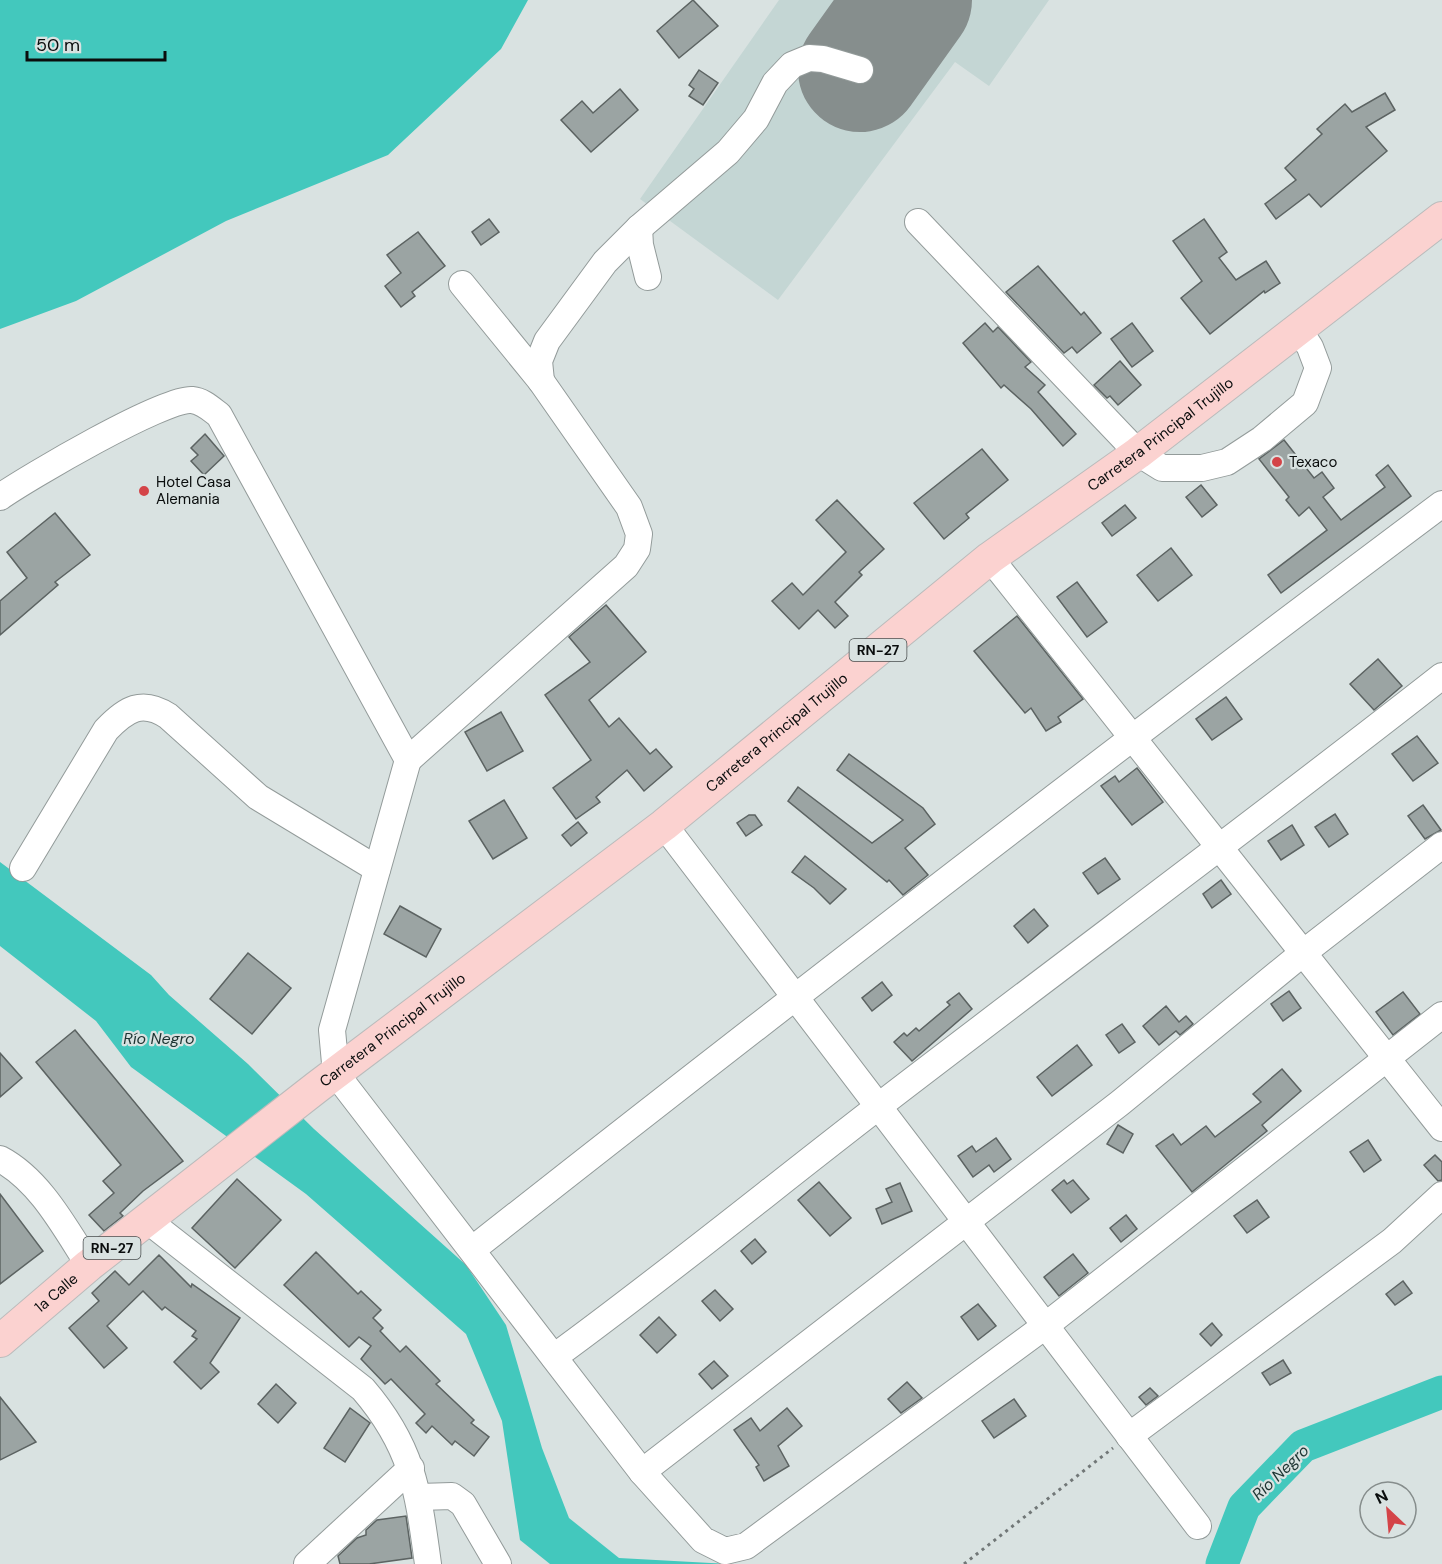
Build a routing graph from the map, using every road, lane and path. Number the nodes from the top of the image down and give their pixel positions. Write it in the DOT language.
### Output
graph roads {
  1 [pos="860,70"];
  2 [pos="918,222"];
  3 [pos="639,228"];
  4 [pos="1438,228"];
  5 [pos="648,277"];
  6 [pos="462,284"];
  7 [pos="1299,330"];
  8 [pos="541,381"];
  9 [pos="1138,453"];
  10 [pos="0,497"];
  11 [pos="1442,504"];
  12 [pos="990,558"];
  13 [pos="1442,676"];
  14 [pos="1131,736"];
  15 [pos="408,760"];
  16 [pos="664,825"];
  17 [pos="1442,845"];
  18 [pos="1221,849"];
  19 [pos="23,868"];
  20 [pos="377,869"];
  21 [pos="1303,953"];
  22 [pos="794,996"];
  23 [pos="1442,1015"];
  24 [pos="1386,1057"];
  25 [pos="327,1081"];
  26 [pos="878,1107"];
  27 [pos="1442,1128"];
  28 [pos="226,1159"];
  29 [pos="1,1160"];
  30 [pos="1442,1195"];
  31 [pos="147,1220"];
  32 [pos="966,1222"];
  33 [pos="473,1249"];
  34 [pos="89,1265"];
  35 [pos="1045,1326"];
  36 [pos="0,1341"];
  37 [pos="554,1358"];
  38 [pos="1129,1436"];
  39 [pos="411,1468"];
  40 [pos="642,1472"];
  41 [pos="419,1497"];
  42 [pos="1198,1526"];
  43 [pos="307,1564"];
  44 [pos="428,1564"];
  45 [pos="498,1564"];
  46 [pos="964,1564"];
  1 -- 3 [label="street"];
  2 -- 9 [label="street"];
  3 -- 5 [label="street"];
  3 -- 8 [label="street"];
  4 -- 7 [label="main road, Carretera Principal Trujillo / RN-27"];
  6 -- 8 [label="street"];
  7 -- 9 [label="main road, Carretera Principal Trujillo / RN-27"];
  7 -- 9 [label="street"];
  8 -- 15 [label="street"];
  9 -- 12 [label="main road, Carretera Principal Trujillo / RN-27"];
  10 -- 15 [label="street"];
  11 -- 14 [label="street"];
  12 -- 14 [label="street"];
  12 -- 16 [label="main road, Carretera Principal Trujillo / RN-27"];
  13 -- 18 [label="street"];
  14 -- 18 [label="street"];
  14 -- 22 [label="street"];
  15 -- 20 [label="street"];
  16 -- 22 [label="street"];
  16 -- 25 [label="main road, Carretera Principal Trujillo / RN-27"];
  17 -- 21 [label="street"];
  18 -- 21 [label="street"];
  18 -- 26 [label="street"];
  19 -- 20 [label="street"];
  20 -- 25 [label="street"];
  21 -- 24 [label="street"];
  21 -- 32 [label="street"];
  22 -- 26 [label="street"];
  22 -- 33 [label="street"];
  23 -- 24 [label="street"];
  24 -- 27 [label="street"];
  24 -- 35 [label="street"];
  25 -- 28 [label="main road, Carretera Principal Trujillo / RN-27"];
  25 -- 33 [label="street"];
  26 -- 32 [label="street"];
  26 -- 37 [label="street"];
  28 -- 31 [label="main road, 1a Calle / RN-27"];
  29 -- 34 [label="street"];
  30 -- 38 [label="street"];
  31 -- 34 [label="main road, 1a Calle / RN-27"];
  31 -- 39 [label="street"];
  32 -- 35 [label="street"];
  32 -- 40 [label="street"];
  33 -- 37 [label="street"];
  34 -- 36 [label="main road, 1a Calle / RN-27"];
  35 -- 38 [label="street"];
  35 -- 40 [label="street"];
  37 -- 40 [label="street"];
  38 -- 42 [label="street"];
  38 -- 46 [label="path"];
  39 -- 41 [label="street"];
  39 -- 43 [label="street"];
  41 -- 44 [label="street"];
  41 -- 45 [label="street"];
}
